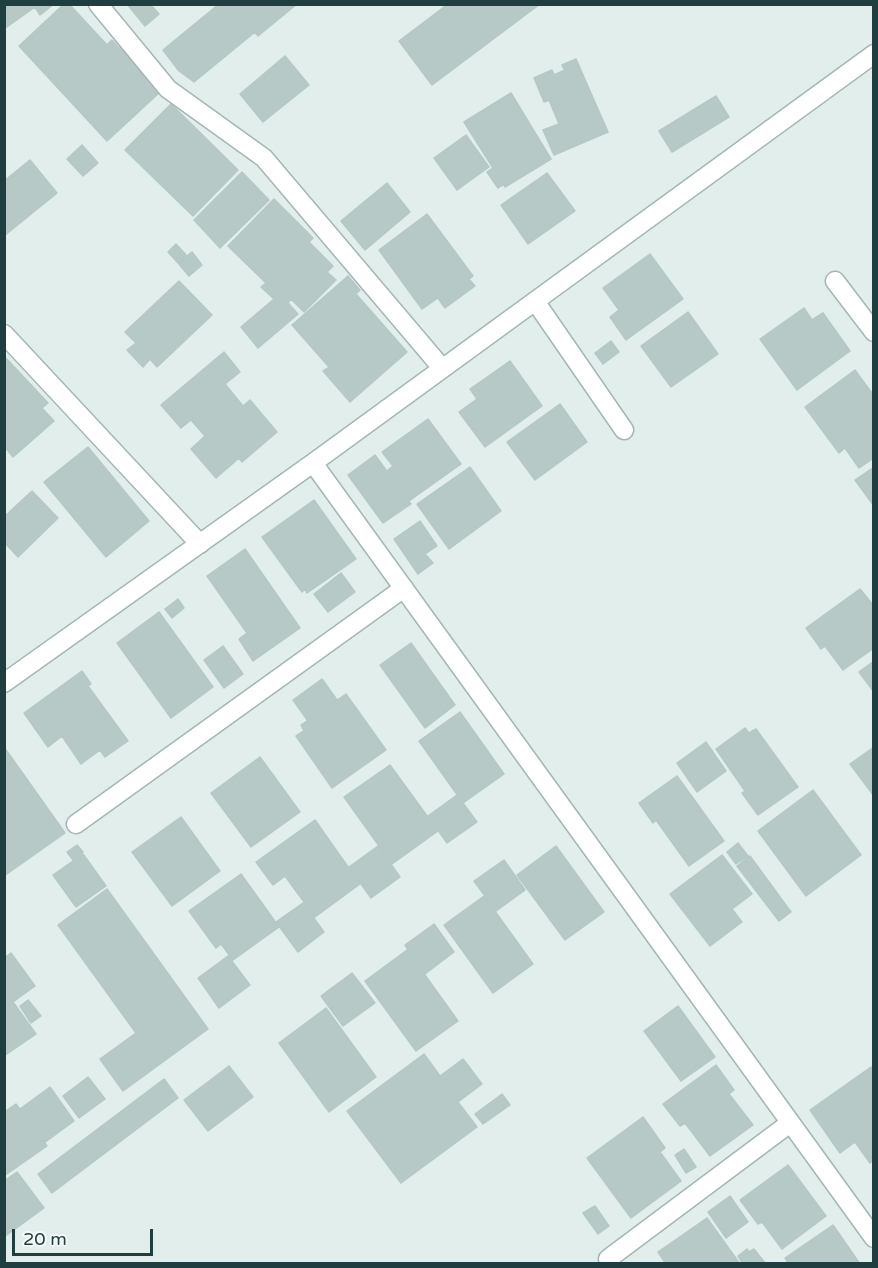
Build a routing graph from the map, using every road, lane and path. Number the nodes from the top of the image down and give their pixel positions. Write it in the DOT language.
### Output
graph roads {
  1 [pos="98,4"];
  2 [pos="873,54"];
  3 [pos="835,281"];
  4 [pos="535,301"];
  5 [pos="873,332"];
  6 [pos="4,334"];
  7 [pos="442,368"];
  8 [pos="624,430"];
  9 [pos="313,463"];
  10 [pos="200,544"];
  11 [pos="404,588"];
  12 [pos="4,683"];
  13 [pos="76,824"];
  14 [pos="790,1123"];
  15 [pos="873,1238"];
  16 [pos="608,1259"];
  1 -- 7 [label="street"];
  2 -- 4 [label="street"];
  3 -- 5 [label="street"];
  4 -- 7 [label="street"];
  4 -- 8 [label="street"];
  6 -- 10 [label="street"];
  7 -- 9 [label="street"];
  9 -- 10 [label="street"];
  9 -- 11 [label="street"];
  10 -- 12 [label="street"];
  11 -- 13 [label="street"];
  11 -- 14 [label="street"];
  14 -- 15 [label="street"];
  14 -- 16 [label="street"];
}
